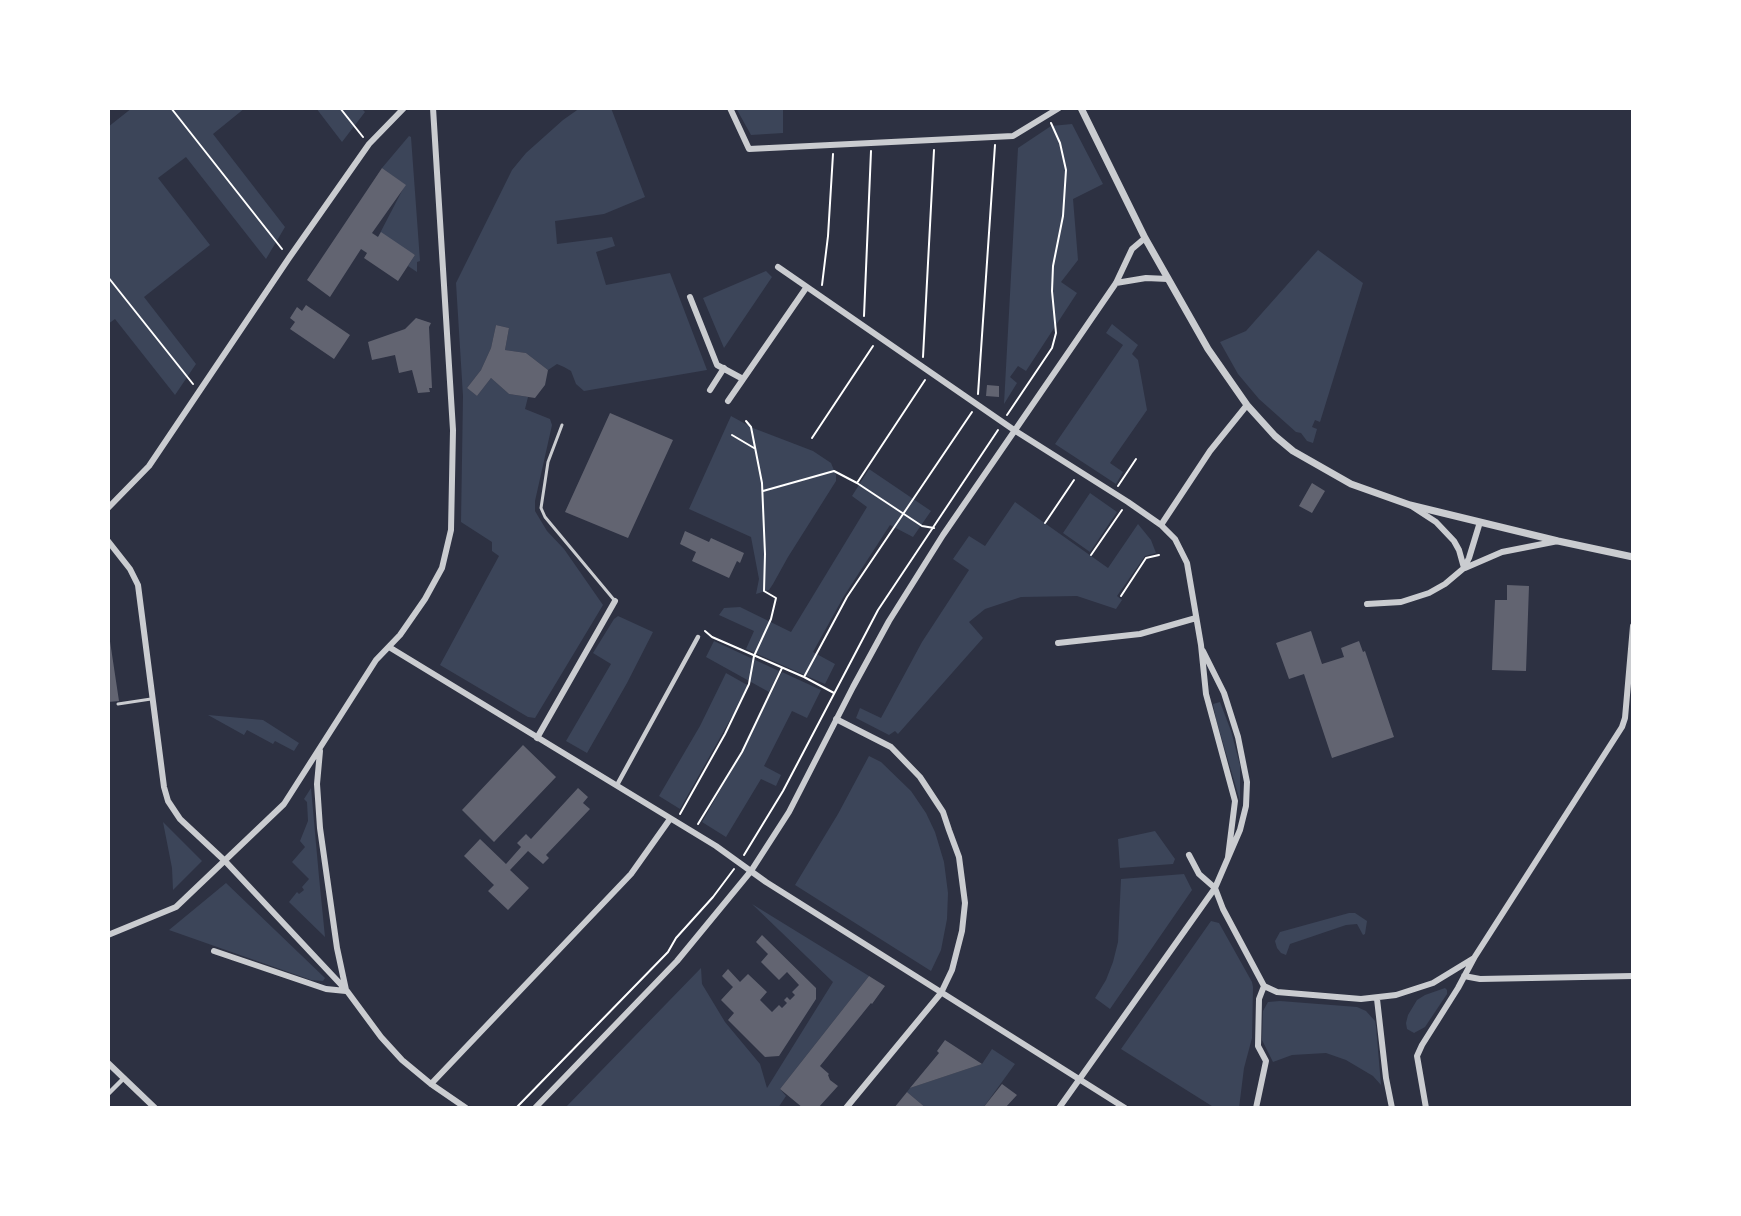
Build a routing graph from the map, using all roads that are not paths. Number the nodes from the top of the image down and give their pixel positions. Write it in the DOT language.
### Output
graph roads {
  1 [pos="405,108"];
  2 [pos="433,108"];
  3 [pos="730,108"];
  4 [pos="1059,108"];
  5 [pos="1081,108"];
  6 [pos="1145,238"];
  7 [pos="778,267"];
  8 [pos="1168,279"];
  9 [pos="1116,283"];
  10 [pos="806,288"];
  11 [pos="690,297"];
  12 [pos="724,368"];
  13 [pos="743,379"];
  14 [pos="710,390"];
  15 [pos="728,401"];
  16 [pos="1247,405"];
  17 [pos="562,425"];
  18 [pos="1014,430"];
  19 [pos="1410,505"];
  20 [pos="108,508"];
  21 [pos="1480,522"];
  22 [pos="1161,525"];
  23 [pos="1558,541"];
  24 [pos="108,542"];
  25 [pos="1633,557"];
  26 [pos="1464,568"];
  27 [pos="615,601"];
  28 [pos="1367,604"];
  29 [pos="1197,618"];
  30 [pos="1633,626"];
  31 [pos="698,638"];
  32 [pos="1058,643"];
  33 [pos="1201,645"];
  34 [pos="389,647"];
  35 [pos="153,699"];
  36 [pos="118,704"];
  37 [pos="836,719"];
  38 [pos="537,738"];
  39 [pos="320,748"];
  40 [pos="617,785"];
  41 [pos="673,820"];
  42 [pos="1189,855"];
  43 [pos="1228,857"];
  44 [pos="225,861"];
  45 [pos="751,871"];
  46 [pos="1215,888"];
  47 [pos="108,935"];
  48 [pos="214,951"];
  49 [pos="1474,958"];
  50 [pos="1464,976"];
  51 [pos="1633,976"];
  52 [pos="1264,986"];
  53 [pos="347,991"];
  54 [pos="941,993"];
  55 [pos="1377,999"];
  56 [pos="108,1063"];
  57 [pos="124,1078"];
  58 [pos="1081,1079"];
  59 [pos="431,1084"];
  60 [pos="108,1094"];
  61 [pos="458,1103"];
  62 [pos="155,1108"];
  63 [pos="451,1108"];
  64 [pos="466,1108"];
  65 [pos="535,1108"];
  66 [pos="846,1108"];
  67 [pos="1059,1108"];
  68 [pos="1125,1108"];
  69 [pos="1256,1108"];
  70 [pos="1392,1108"];
  71 [pos="1426,1108"];
  1 -- 20 [label="street"];
  2 -- 34 [label="street"];
  3 -- 4 [label="street"];
  5 -- 6 [label="street"];
  6 -- 8 [label="street"];
  6 -- 9 [label="street"];
  7 -- 10 [label="street"];
  8 -- 9 [label="street"];
  8 -- 16 [label="street"];
  9 -- 18 [label="street"];
  10 -- 13 [label="street"];
  10 -- 18 [label="street"];
  11 -- 12 [label="street"];
  12 -- 13 [label="street"];
  12 -- 14 [label="street"];
  13 -- 15 [label="street"];
  16 -- 19 [label="street"];
  16 -- 22 [label="street"];
  17 -- 27 [label="lane"];
  18 -- 22 [label="street"];
  18 -- 37 [label="street"];
  19 -- 21 [label="street"];
  19 -- 26 [label="street"];
  21 -- 23 [label="street"];
  21 -- 26 [label="street"];
  22 -- 29 [label="street"];
  23 -- 25 [label="street"];
  23 -- 26 [label="street"];
  24 -- 35 [label="street"];
  26 -- 28 [label="street"];
  27 -- 38 [label="street"];
  29 -- 32 [label="street"];
  29 -- 33 [label="street"];
  30 -- 49 [label="street"];
  31 -- 40 [label="street"];
  33 -- 43 [label="street"];
  33 -- 43 [label="street"];
  34 -- 38 [label="street"];
  34 -- 39 [label="street"];
  35 -- 36 [label="lane"];
  35 -- 44 [label="street"];
  37 -- 45 [label="street"];
  37 -- 54 [label="street"];
  38 -- 40 [label="street"];
  39 -- 44 [label="street"];
  39 -- 53 [label="street"];
  40 -- 41 [label="street"];
  41 -- 45 [label="street"];
  41 -- 59 [label="street"];
  42 -- 46 [label="street"];
  43 -- 46 [label="street"];
  44 -- 47 [label="street"];
  44 -- 53 [label="street"];
  45 -- 54 [label="street"];
  45 -- 65 [label="street"];
  46 -- 52 [label="street"];
  46 -- 58 [label="street"];
  48 -- 53 [label="street"];
  49 -- 50 [label="street"];
  49 -- 55 [label="street"];
  50 -- 51 [label="street"];
  50 -- 71 [label="street"];
  52 -- 55 [label="street"];
  52 -- 69 [label="street"];
  53 -- 59 [label="street"];
  54 -- 58 [label="street"];
  54 -- 66 [label="street"];
  55 -- 70 [label="street"];
  56 -- 57 [label="street"];
  57 -- 60 [label="street"];
  57 -- 62 [label="street"];
  58 -- 67 [label="street"];
  58 -- 68 [label="street"];
  59 -- 61 [label="street"];
  61 -- 63 [label="street"];
  61 -- 64 [label="street"];
}
